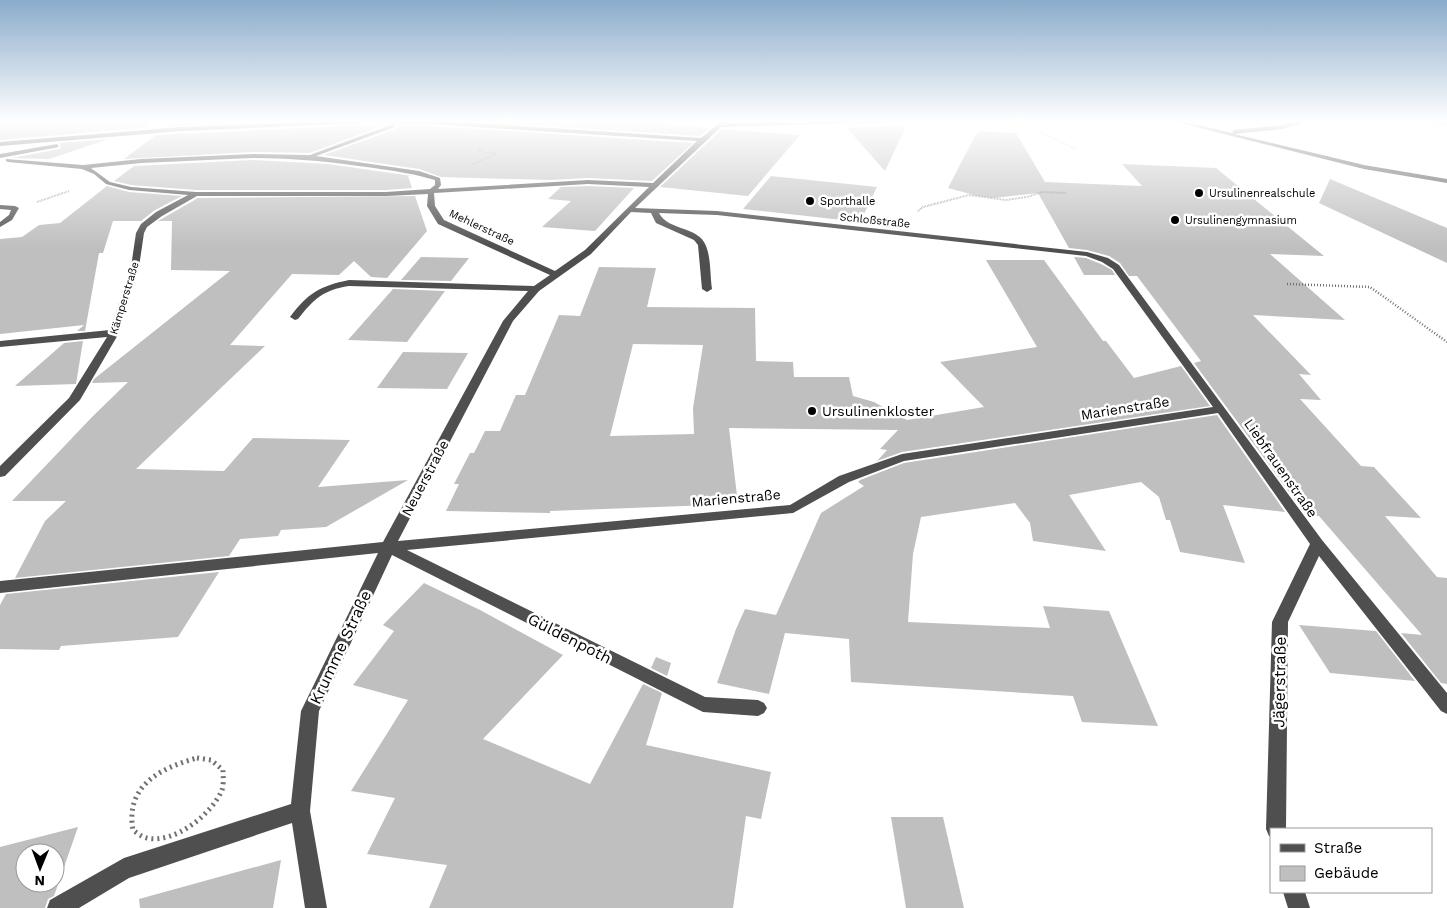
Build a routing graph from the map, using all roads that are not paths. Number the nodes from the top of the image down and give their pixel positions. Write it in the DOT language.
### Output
graph roads {
  1 [pos="40,162"];
  2 [pos="128,162"];
  3 [pos="345,162"];
  4 [pos="680,162"];
  5 [pos="1348,162"];
  6 [pos="83,167"];
  7 [pos="1446,183"];
  8 [pos="656,185"];
  9 [pos="430,192"];
  10 [pos="196,194"];
  11 [pos="0,208"];
  12 [pos="629,210"];
  13 [pos="654,211"];
  14 [pos="0,225"];
  15 [pos="1088,254"];
  16 [pos="554,274"];
  17 [pos="536,289"];
  18 [pos="707,289"];
  19 [pos="295,317"];
  20 [pos="114,333"];
  21 [pos="0,344"];
  22 [pos="1221,409"];
  23 [pos="0,473"];
  24 [pos="1317,544"];
  25 [pos="388,547"];
  26 [pos="0,587"];
  27 [pos="1447,706"];
  28 [pos="758,708"];
  29 [pos="300,811"];
  30 [pos="1276,828"];
  31 [pos="1294,893"];
  32 [pos="58,908"];
  33 [pos="316,908"];
  34 [pos="1299,908"];
  1 -- 6 [label="street"];
  2 -- 6 [label="street"];
  3 -- 9 [label="street"];
  4 -- 8 [label="street, Neuerstraße"];
  5 -- 7 [label="street"];
  6 -- 10 [label="street"];
  8 -- 9 [label="street"];
  8 -- 12 [label="street, Neuerstraße"];
  9 -- 10 [label="street"];
  9 -- 16 [label="street, Mehlerstraße"];
  10 -- 20 [label="street, Kämperstraße"];
  11 -- 14 [label="street"];
  12 -- 13 [label="street, Schloßstraße"];
  12 -- 16 [label="street, Neuerstraße"];
  13 -- 15 [label="street, Schloßstraße"];
  13 -- 18 [label="street"];
  15 -- 22 [label="street, Liebfrauenstraße"];
  16 -- 17 [label="street, Neuerstraße"];
  17 -- 19 [label="street"];
  17 -- 25 [label="street, Neuerstraße"];
  20 -- 21 [label="street"];
  20 -- 23 [label="street, Kämperstraße"];
  22 -- 24 [label="street, Liebfrauenstraße"];
  22 -- 25 [label="street, Marienstraße"];
  24 -- 27 [label="street, Liebfrauenstraße"];
  24 -- 30 [label="street, Jägerstraße"];
  25 -- 26 [label="street"];
  25 -- 28 [label="street, Güldenpoth"];
  25 -- 29 [label="street, Krumme Straße"];
  29 -- 32 [label="street"];
  29 -- 33 [label="street, Krumme Straße"];
  31 -- 34 [label="street"];
}
